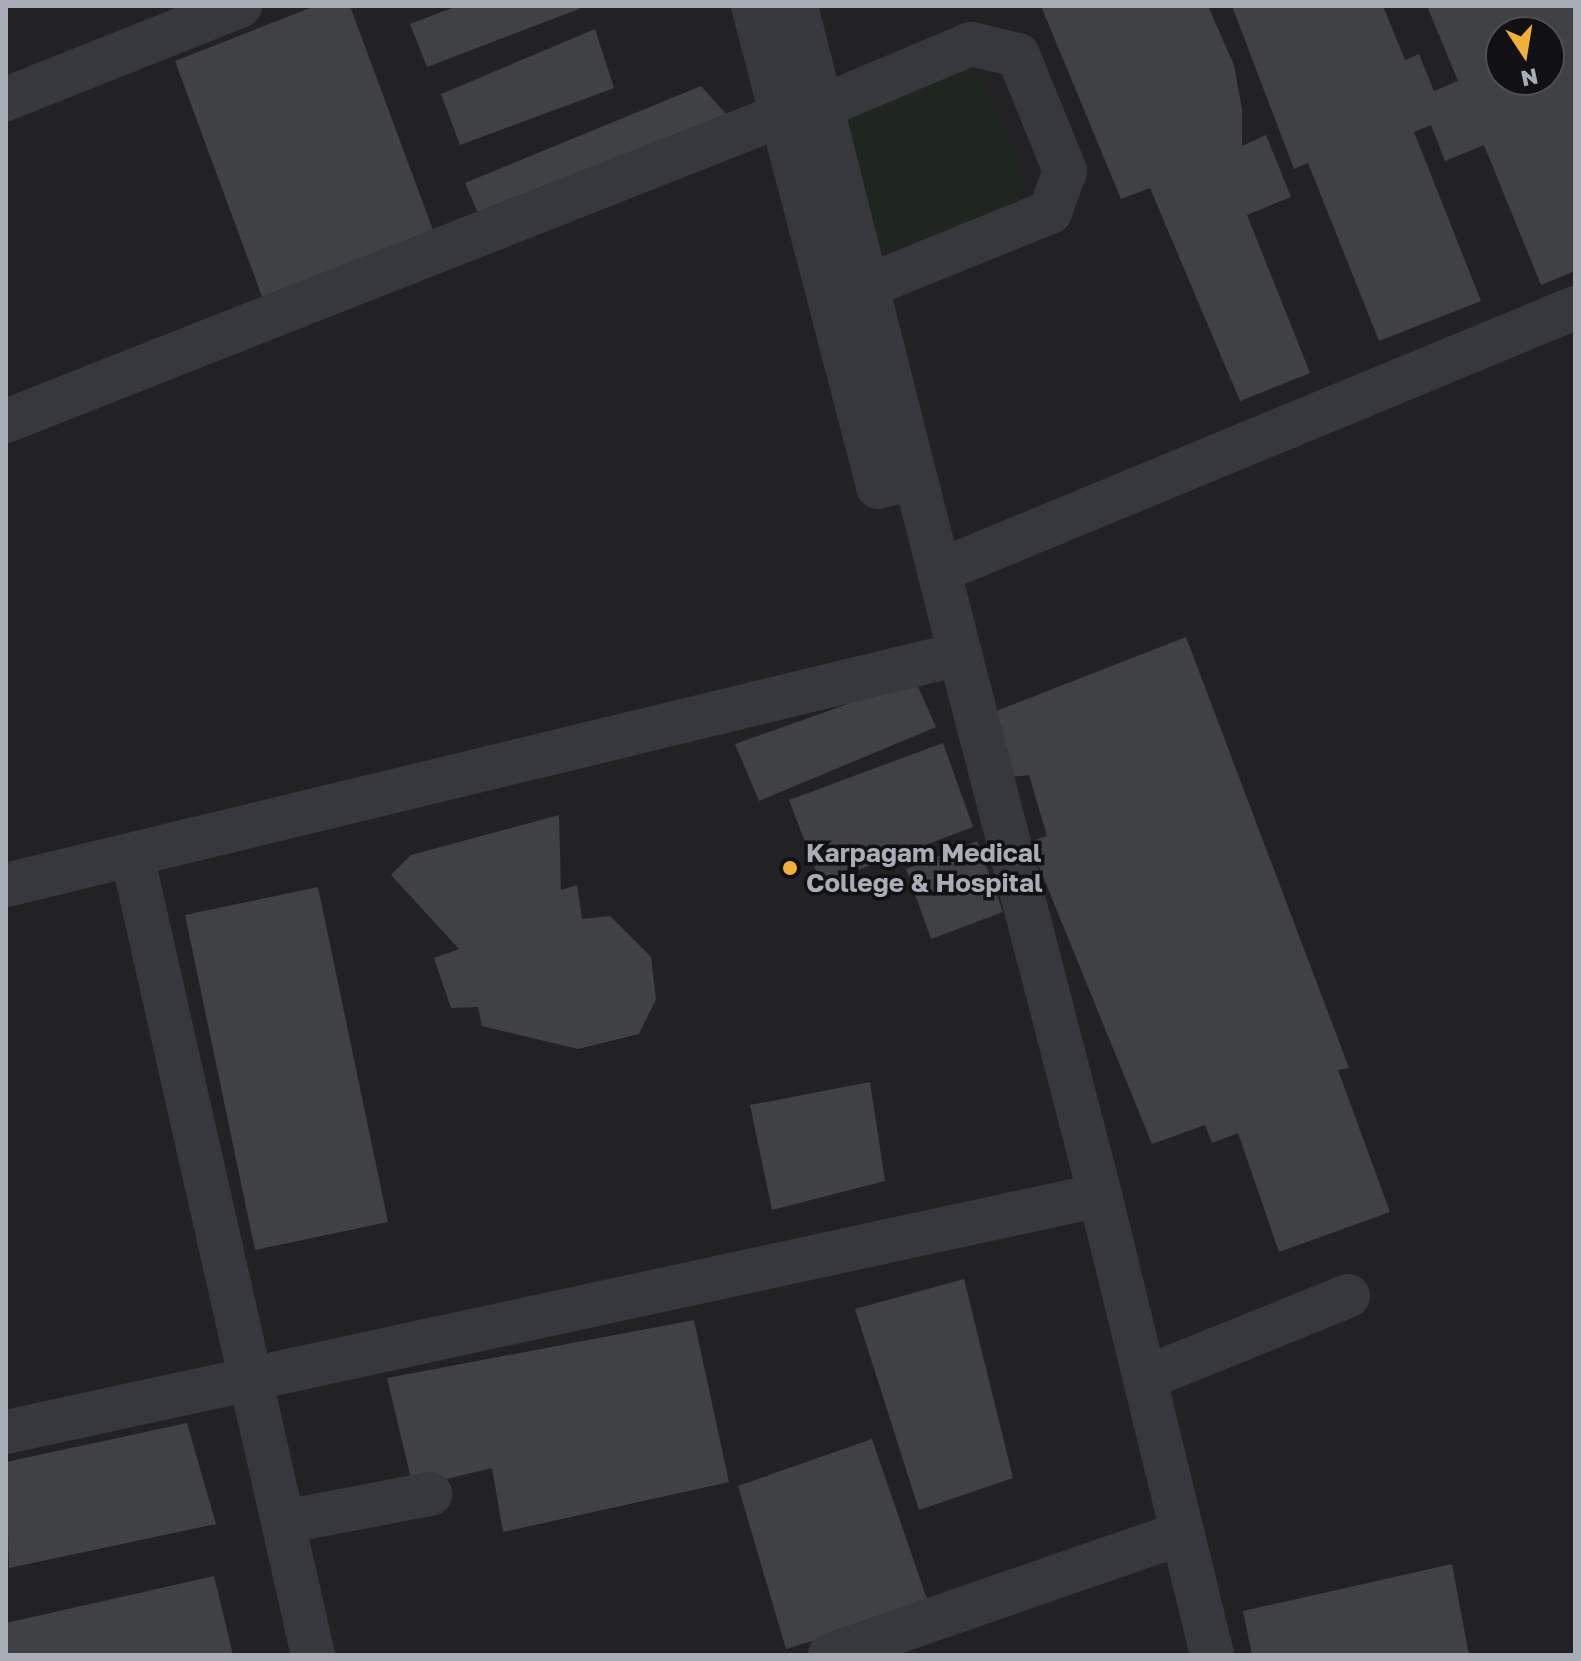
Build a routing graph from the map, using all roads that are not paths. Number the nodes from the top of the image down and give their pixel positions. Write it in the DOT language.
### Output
graph roads {
  1 [pos="240,6"];
  2 [pos="753,6"];
  3 [pos="796,6"];
  4 [pos="6,99"];
  5 [pos="802,111"];
  6 [pos="868,286"];
  7 [pos="1575,308"];
  8 [pos="6,421"];
  9 [pos="915,478"];
  10 [pos="939,571"];
  11 [pos="960,654"];
  12 [pos="132,855"];
  13 [pos="6,885"];
  14 [pos="1100,1195"];
  15 [pos="1348,1296"];
  16 [pos="1145,1378"];
  17 [pos="251,1382"];
  18 [pos="6,1432"];
  19 [pos="430,1494"];
  20 [pos="283,1522"];
  21 [pos="1183,1533"];
  22 [pos="313,1655"];
  23 [pos="830,1655"];
  24 [pos="1212,1655"];
  1 -- 4 [label="street"];
  2 -- 5 [label="street"];
  3 -- 5 [label="street"];
  5 -- 6 [label="street"];
  5 -- 6 [label="street"];
  5 -- 8 [label="street"];
  5 -- 9 [label="street"];
  6 -- 9 [label="street"];
  7 -- 10 [label="street"];
  9 -- 10 [label="street"];
  10 -- 11 [label="street"];
  11 -- 12 [label="street"];
  11 -- 14 [label="street"];
  12 -- 13 [label="street"];
  12 -- 17 [label="street"];
  14 -- 16 [label="street"];
  14 -- 17 [label="street"];
  15 -- 16 [label="street"];
  16 -- 21 [label="street"];
  17 -- 18 [label="street"];
  17 -- 20 [label="street"];
  19 -- 20 [label="street"];
  20 -- 22 [label="street"];
  21 -- 23 [label="street"];
  21 -- 24 [label="street"];
}
